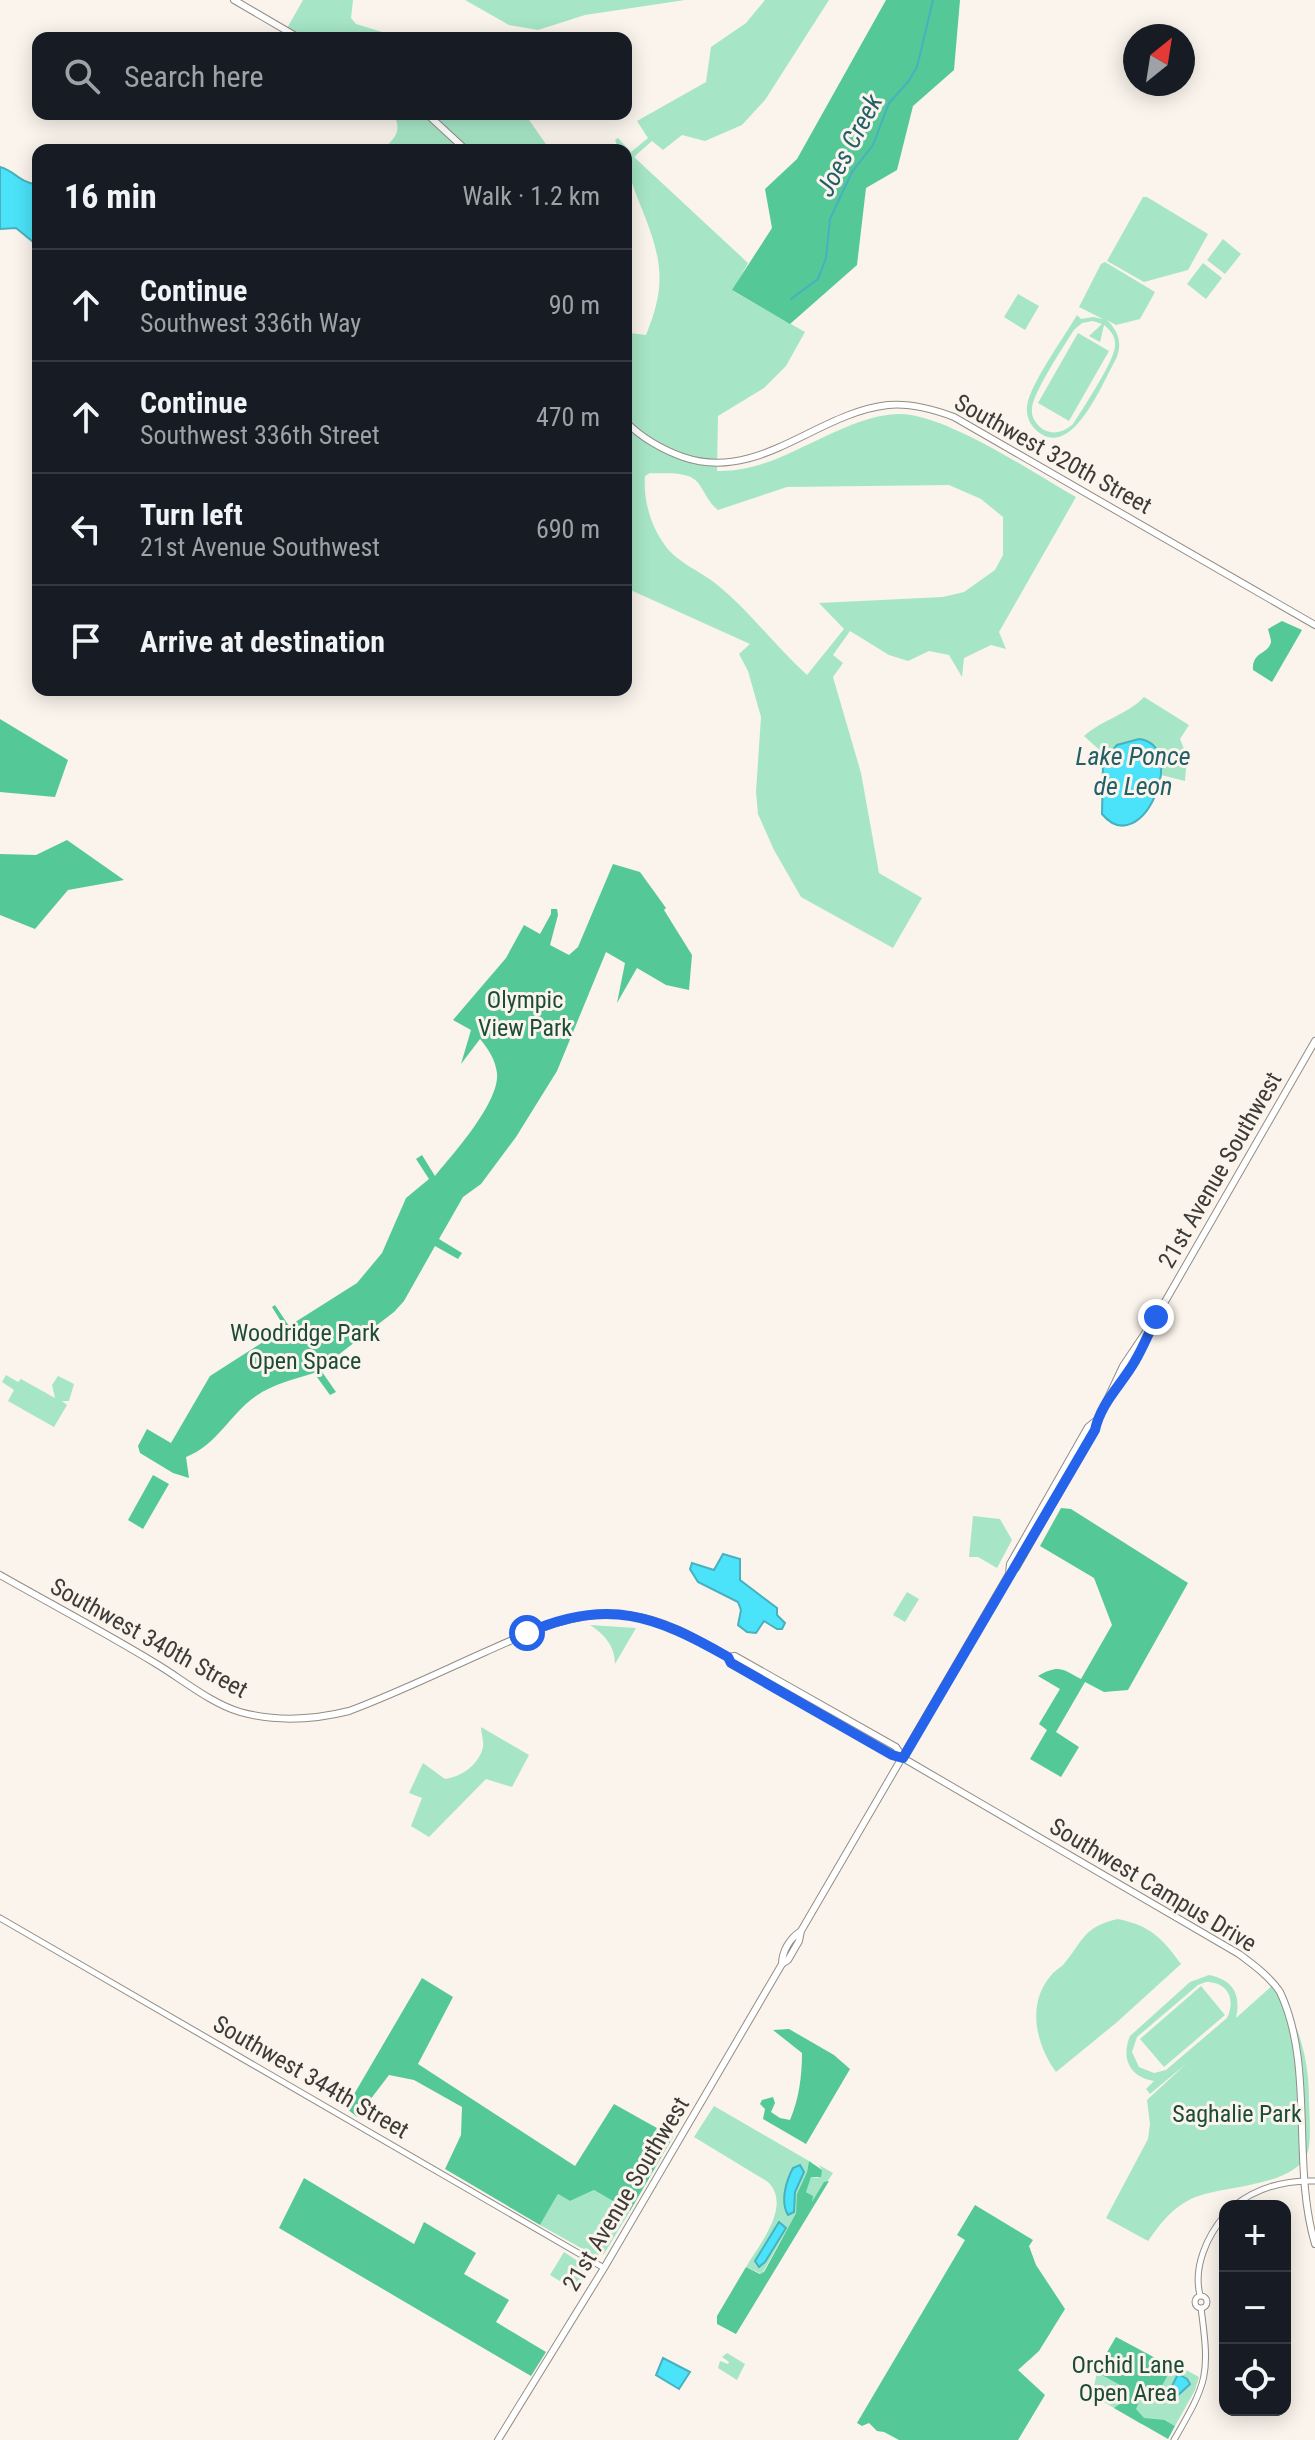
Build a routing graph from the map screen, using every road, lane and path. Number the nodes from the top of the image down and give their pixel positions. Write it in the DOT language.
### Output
graph roads {
  1 [pos="234,0"];
  2 [pos="289,32"];
  3 [pos="434,120"];
  4 [pos="460,144"];
  5 [pos="632,427"];
  6 [pos="1315,625"];
  7 [pos="1315,1041"];
  8 [pos="0,1575"];
  9 [pos="728,1657"];
  10 [pos="796,1701"];
  11 [pos="818,1704"];
  12 [pos="903,1758"];
  13 [pos="0,1918"];
  14 [pos="1311,2180"];
  15 [pos="1243,2200"];
  16 [pos="1219,2226"];
  17 [pos="1315,2244"];
  18 [pos="604,2268"];
  19 [pos="498,2440"];
  20 [pos="1174,2440"];
  1 -- 2 [label="main road"];
  3 -- 4 [label="main road"];
  5 -- 6 [label="main road, Southwest 320th Street"];
  7 -- 12 [label="main road, 21st Avenue Southwest"];
  8 -- 9 [label="main road, Southwest 340th Street"];
  9 -- 10 [label="main road"];
  9 -- 11 [label="main road"];
  10 -- 11 [label="main road"];
  10 -- 12 [label="main road"];
  11 -- 12 [label="main road"];
  12 -- 14 [label="main road, Southwest Campus Drive"];
  12 -- 18 [label="main road, 21st Avenue Southwest"];
  13 -- 18 [label="street, Southwest 344th Street"];
  14 -- 15 [label="street"];
  14 -- 17 [label="main road, Southwest Campus Drive"];
  16 -- 20 [label="street"];
  18 -- 19 [label="main road, 21st Avenue Southwest"];
}
